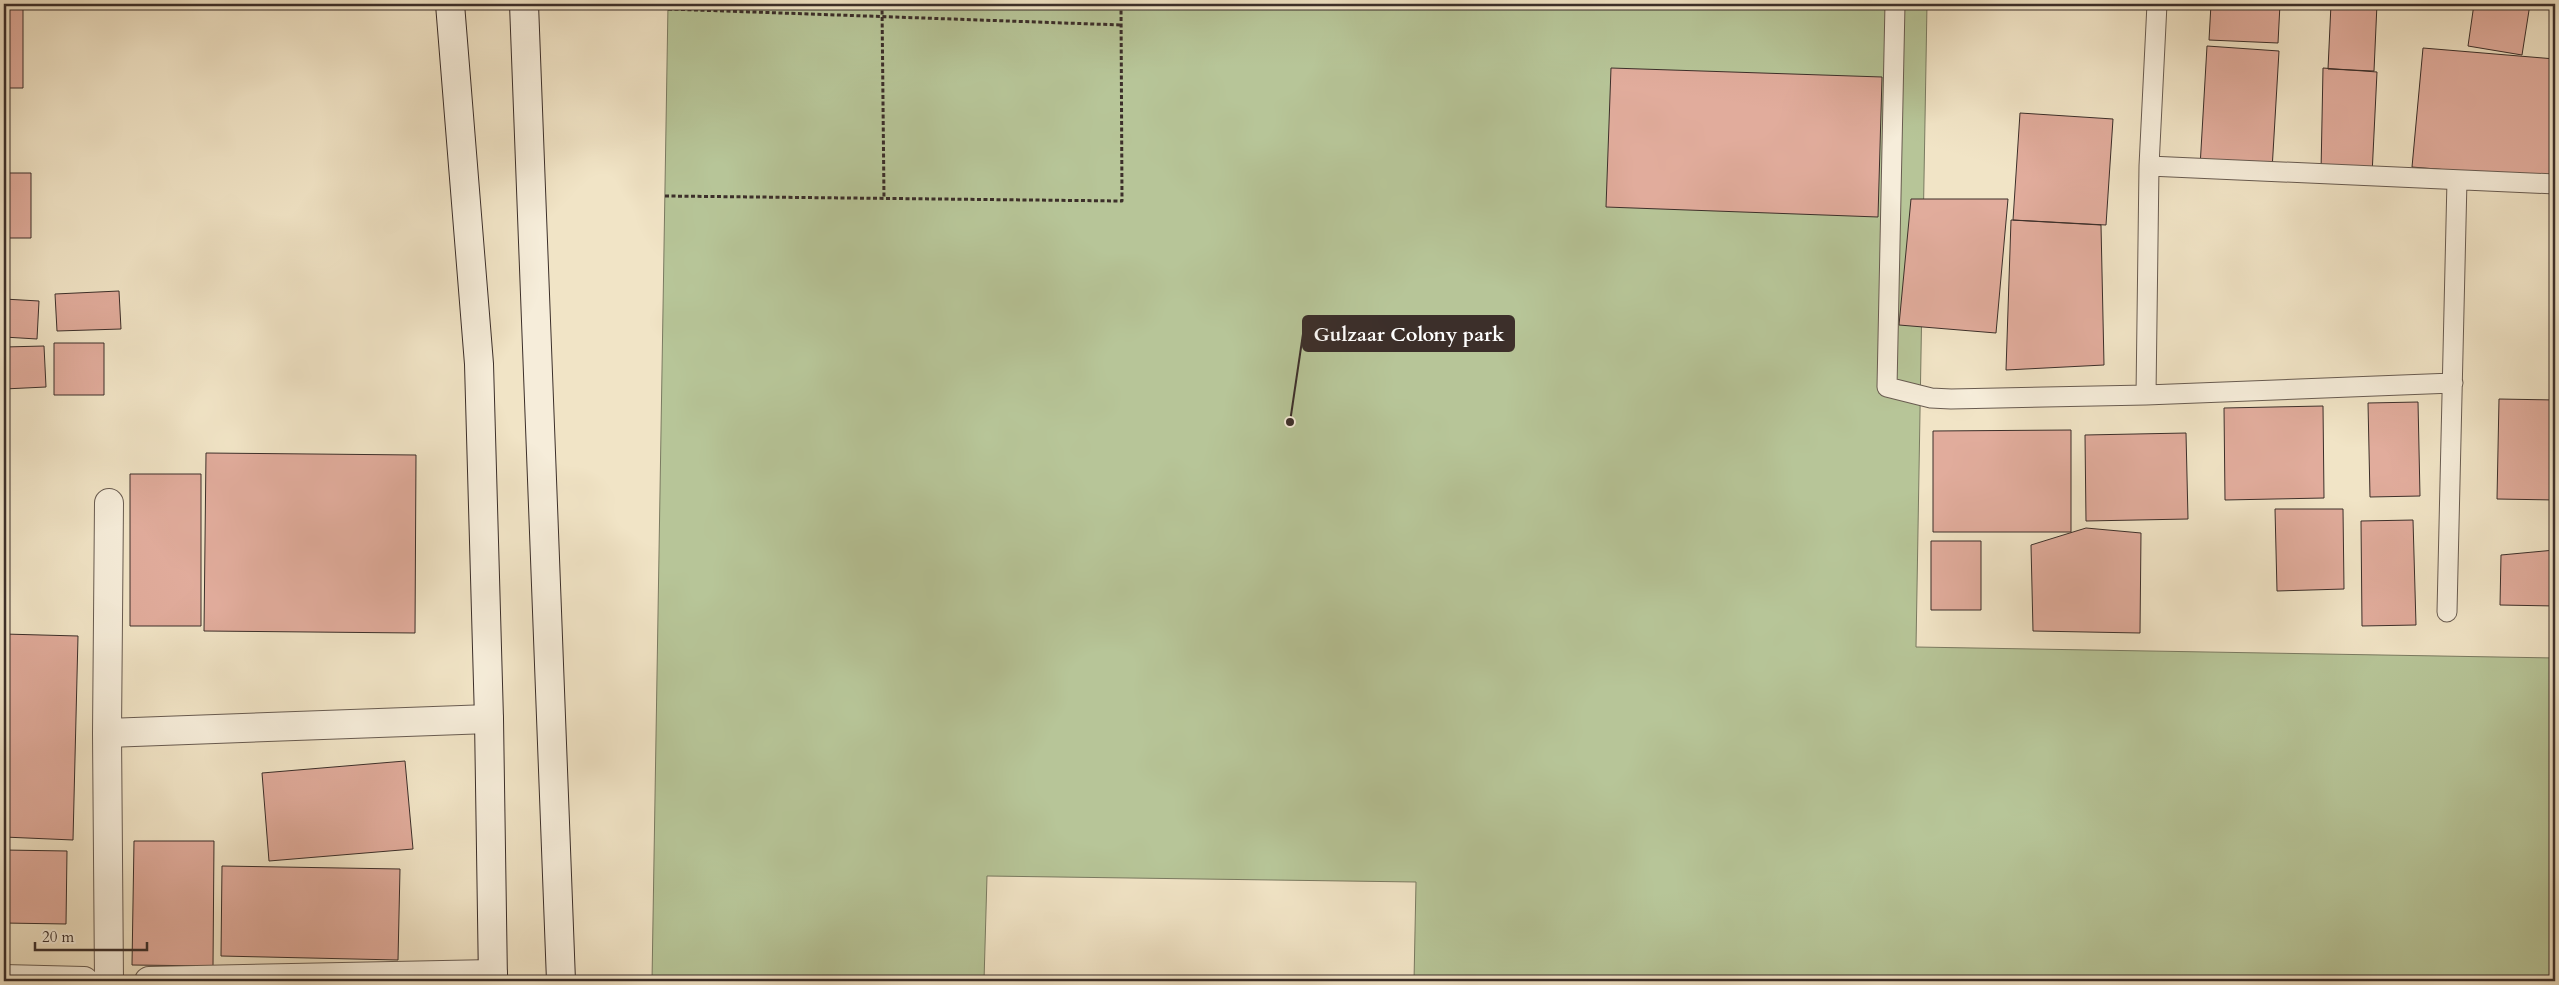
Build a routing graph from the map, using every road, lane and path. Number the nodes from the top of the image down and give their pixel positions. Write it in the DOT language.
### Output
graph roads {
  1 [pos="450,4"];
  2 [pos="524,4"];
  3 [pos="882,4"];
  4 [pos="1121,4"];
  5 [pos="1895,4"];
  6 [pos="2157,4"];
  7 [pos="668,8"];
  8 [pos="882,17"];
  9 [pos="1121,25"];
  10 [pos="2149,166"];
  11 [pos="2457,180"];
  12 [pos="2555,184"];
  13 [pos="665,196"];
  14 [pos="884,199"];
  15 [pos="2453,383"];
  16 [pos="2146,395"];
  17 [pos="109,503"];
  18 [pos="2447,612"];
  19 [pos="489,719"];
  20 [pos="107,733"];
  21 [pos="4,978"];
  22 [pos="493,978"];
  23 [pos="84,981"];
  24 [pos="109,981"];
  25 [pos="149,981"];
  26 [pos="561,981"];
  1 -- 19 [label="main road"];
  2 -- 26 [label="main road"];
  3 -- 8 [label="path"];
  4 -- 9 [label="path"];
  5 -- 16 [label="lane"];
  6 -- 10 [label="lane"];
  7 -- 8 [label="path"];
  8 -- 9 [label="path"];
  8 -- 14 [label="path"];
  9 -- 14 [label="path"];
  10 -- 11 [label="lane"];
  10 -- 16 [label="lane"];
  11 -- 12 [label="lane"];
  11 -- 15 [label="lane"];
  13 -- 14 [label="path"];
  15 -- 16 [label="lane"];
  15 -- 18 [label="lane"];
  17 -- 20 [label="main road"];
  19 -- 20 [label="main road"];
  19 -- 22 [label="main road"];
  20 -- 24 [label="main road"];
  21 -- 23 [label="main road"];
  22 -- 25 [label="main road"];
}
